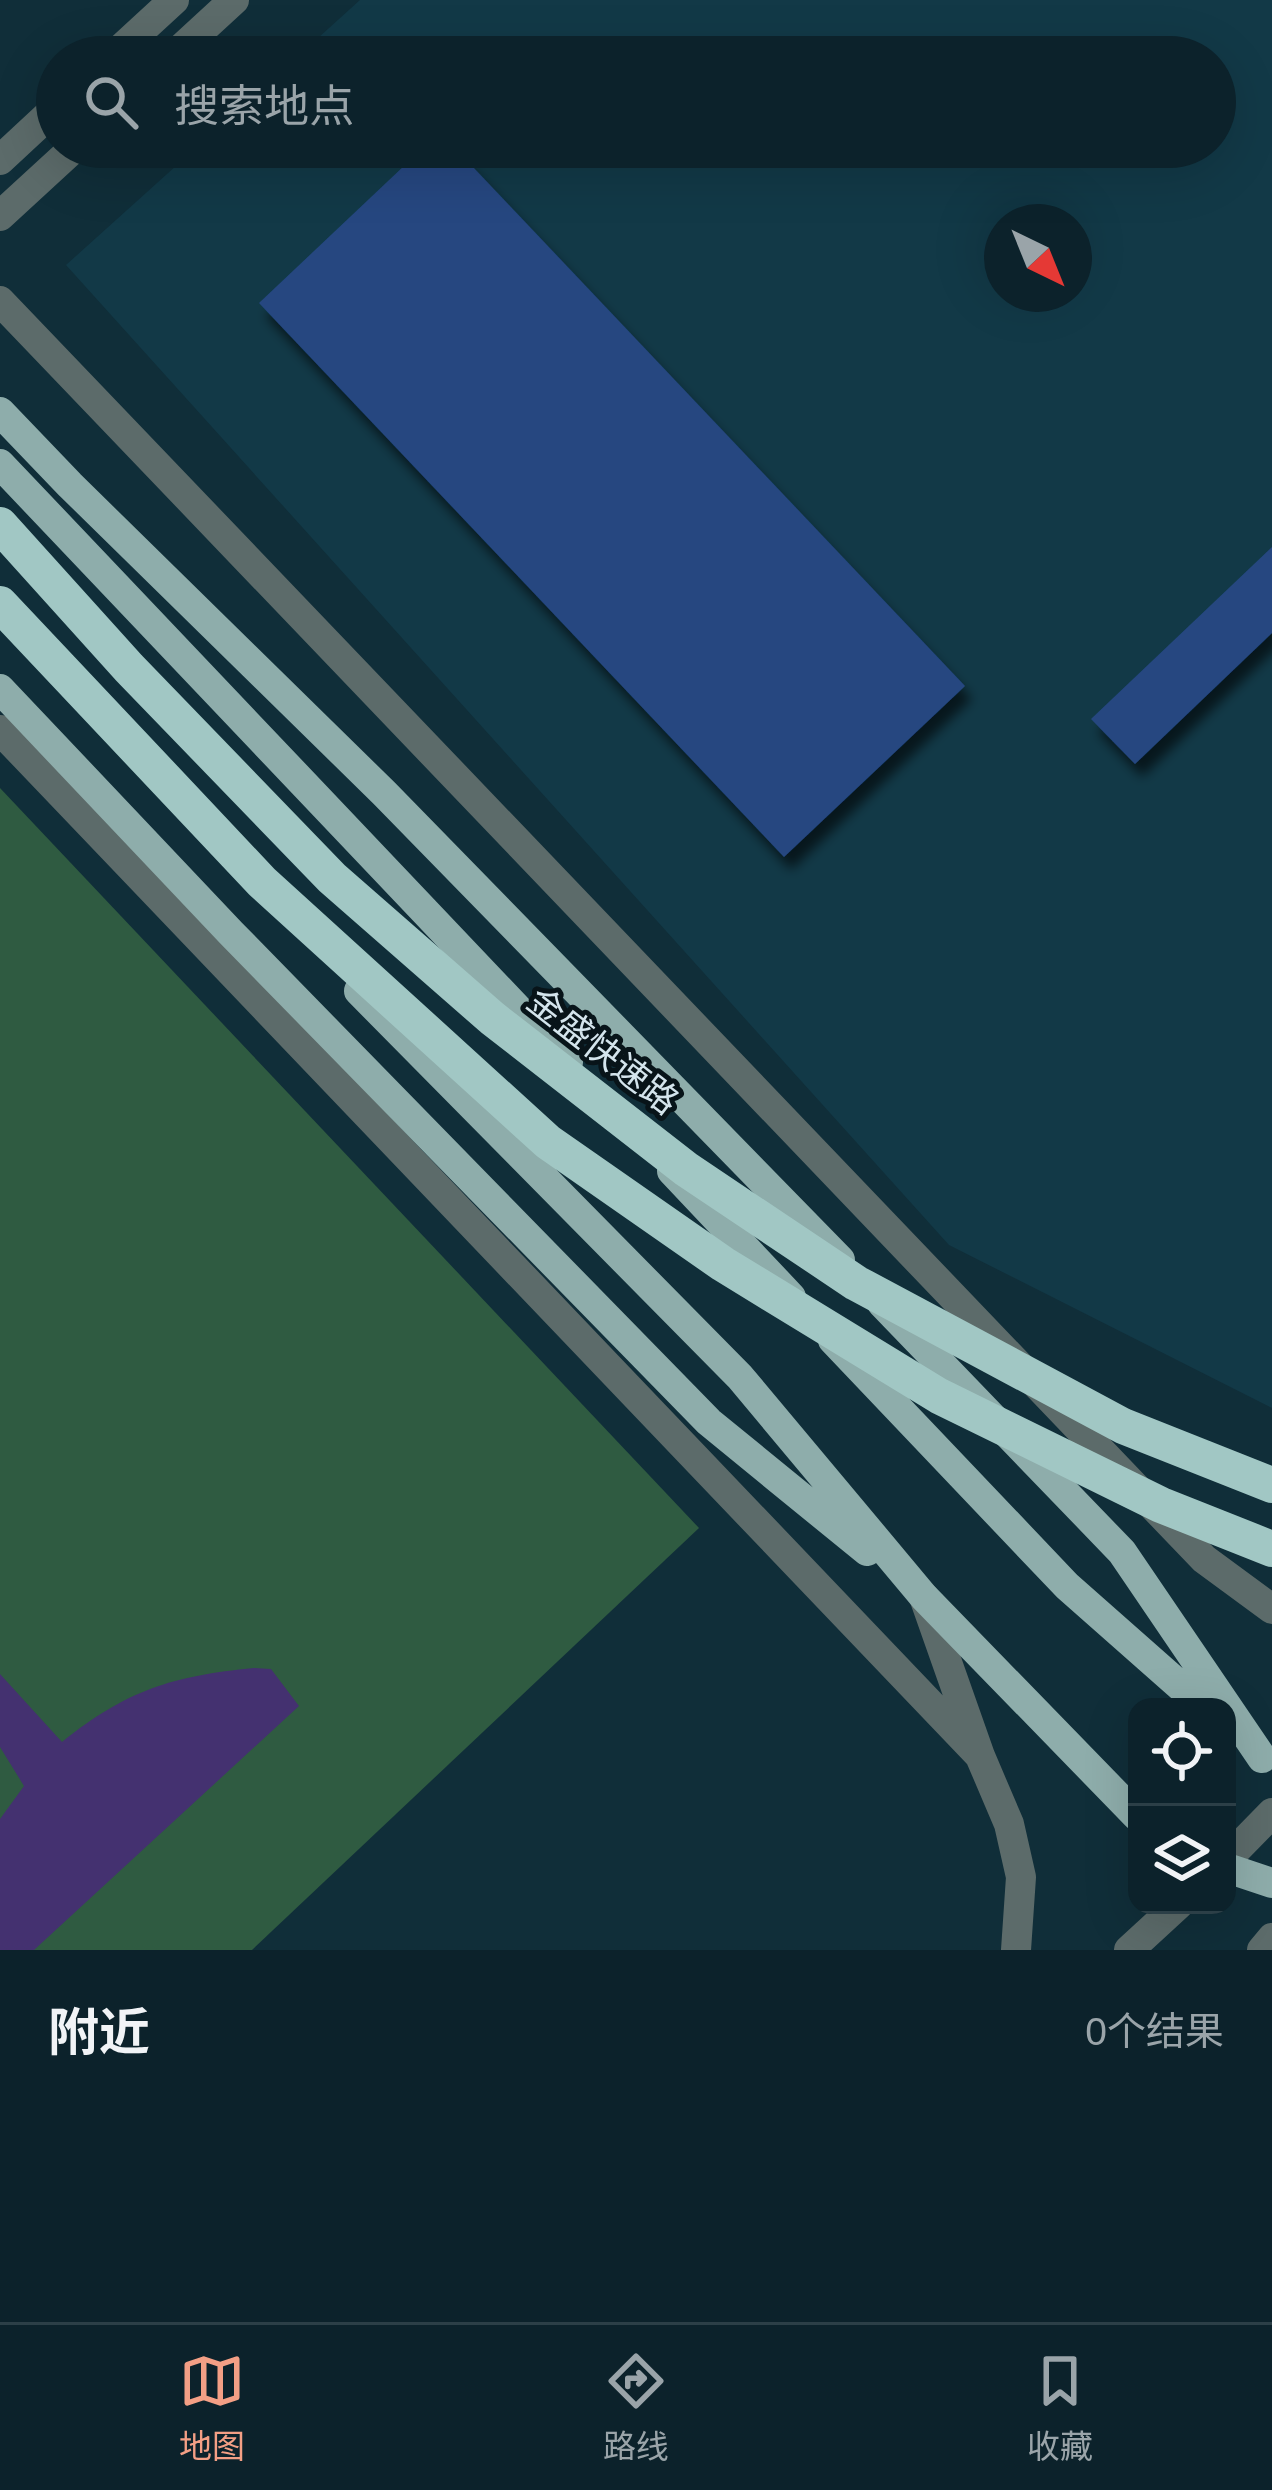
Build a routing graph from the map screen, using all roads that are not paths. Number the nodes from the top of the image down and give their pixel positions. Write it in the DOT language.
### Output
graph roads {
  1 [pos="174,0"];
  2 [pos="234,0"];
  3 [pos="135,36"];
  4 [pos="195,36"];
  5 [pos="36,127"];
  6 [pos="0,160"];
  7 [pos="52,168"];
  8 [pos="0,216"];
  9 [pos="0,302"];
  10 [pos="0,412"];
  11 [pos="0,464"];
  12 [pos="0,525"];
  13 [pos="0,604"];
  14 [pos="0,628"];
  15 [pos="0,689"];
  16 [pos="0,730"];
  17 [pos="1272,1485"];
  18 [pos="1272,1549"];
  19 [pos="924,1597"];
  20 [pos="1272,1609"];
  21 [pos="1194,1698"];
  22 [pos="1236,1736"];
  23 [pos="980,1756"];
  24 [pos="1267,1763"];
  25 [pos="1128,1807"];
  26 [pos="1272,1813"];
  27 [pos="1236,1853"];
  28 [pos="1236,1867"];
  29 [pos="1272,1883"];
  30 [pos="1168,1914"];
  31 [pos="1272,1938"];
  32 [pos="1016,1950"];
  33 [pos="1129,1950"];
  34 [pos="1262,1950"];
  1 -- 3 [label="street"];
  2 -- 4 [label="street"];
  5 -- 6 [label="street"];
  7 -- 8 [label="street"];
  9 -- 20 [label="street"];
  10 -- 24 [label="main road"];
  11 -- 21 [label="main road"];
  12 -- 17 [label="highway, 金盛快速路"];
  13 -- 18 [label="highway"];
  14 -- 19 [label="main road"];
  15 -- 19 [label="main road"];
  16 -- 23 [label="street"];
  19 -- 23 [label="street"];
  19 -- 25 [label="main road"];
  22 -- 24 [label="main road"];
  23 -- 32 [label="street"];
  26 -- 27 [label="street"];
  28 -- 29 [label="main road"];
  30 -- 33 [label="street"];
  31 -- 34 [label="street"];
}
